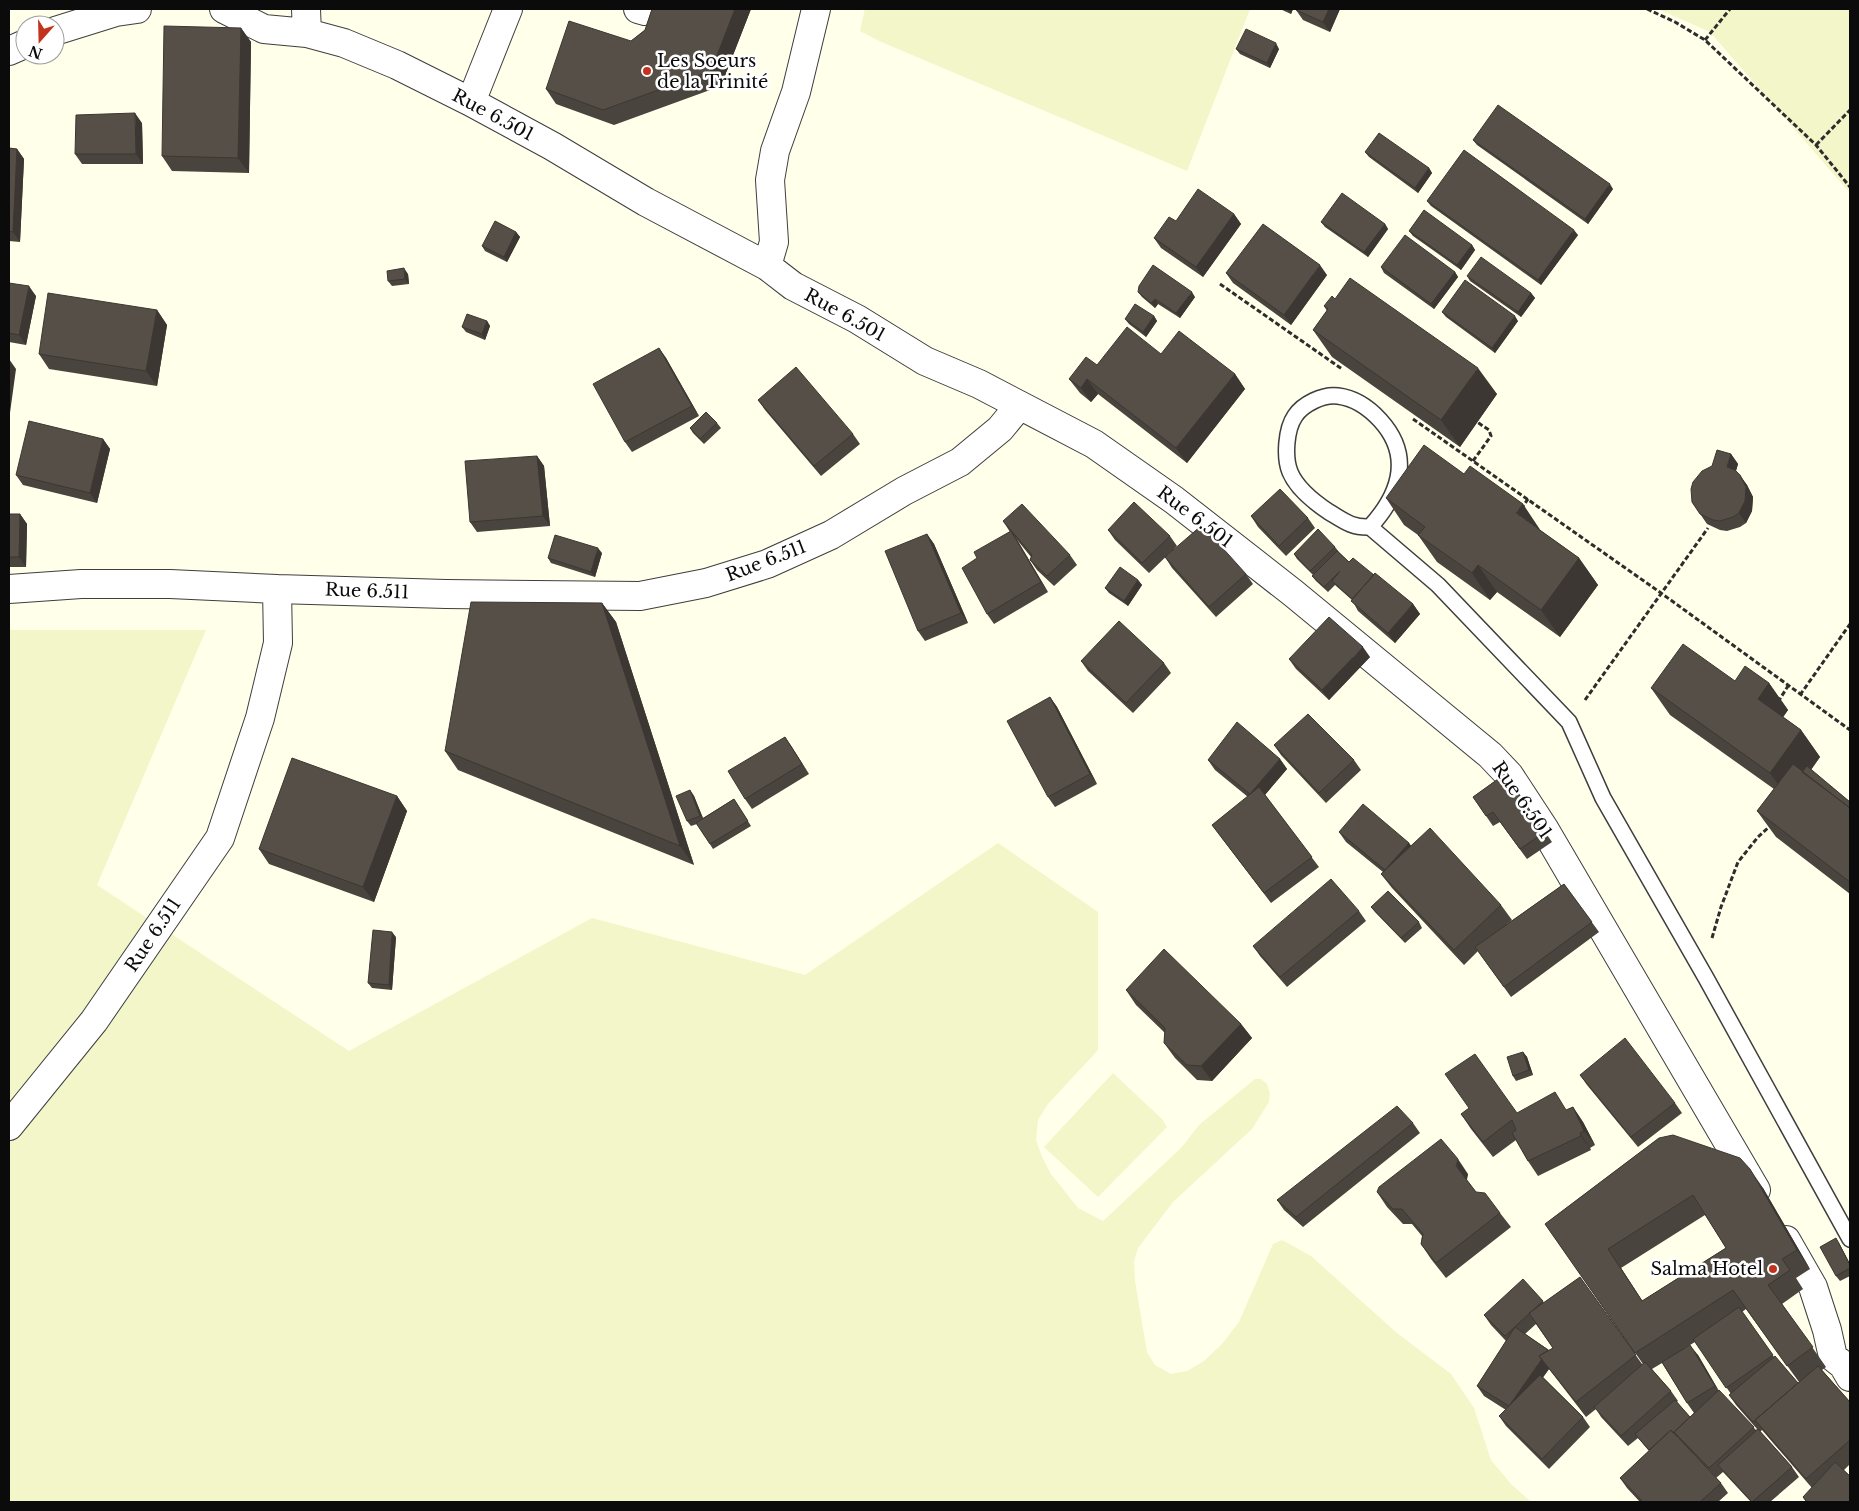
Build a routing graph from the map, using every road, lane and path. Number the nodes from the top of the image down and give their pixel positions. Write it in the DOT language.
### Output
graph roads {
  1 [pos="137,9"];
  2 [pos="224,9"];
  3 [pos="508,9"];
  4 [pos="816,9"];
  5 [pos="1647,9"];
  6 [pos="1730,9"];
  7 [pos="307,21"];
  8 [pos="65,28"];
  9 [pos="1705,40"];
  10 [pos="471,102"];
  11 [pos="1850,110"];
  12 [pos="1816,145"];
  13 [pos="1850,187"];
  14 [pos="766,266"];
  15 [pos="1220,284"];
  16 [pos="1343,370"];
  17 [pos="1019,406"];
  18 [pos="1408,416"];
  19 [pos="1477,422"];
  20 [pos="1473,461"];
  21 [pos="1528,499"];
  22 [pos="1517,513"];
  23 [pos="1370,527"];
  24 [pos="1708,528"];
  25 [pos="9,589"];
  26 [pos="277,589"];
  27 [pos="1661,593"];
  28 [pos="1850,624"];
  29 [pos="1788,686"];
  30 [pos="1800,695"];
  31 [pos="1777,702"];
  32 [pos="1569,722"];
  33 [pos="1850,730"];
  34 [pos="1774,822"];
  35 [pos="1706,978"];
  36 [pos="9,1126"];
  37 [pos="1850,1239"];
  38 [pos="1850,1376"];
  1 -- 8 [label="street"];
  2 -- 7 [label="street, Rue 6.501"];
  3 -- 10 [label="street"];
  4 -- 14 [label="street"];
  5 -- 9 [label="path"];
  6 -- 9 [label="path"];
  7 -- 10 [label="street, Rue 6.501"];
  9 -- 12 [label="path"];
  10 -- 14 [label="street, Rue 6.501"];
  11 -- 12 [label="path"];
  12 -- 13 [label="path"];
  14 -- 17 [label="street, Rue 6.501"];
  15 -- 16 [label="path"];
  17 -- 26 [label="street, Rue 6.511"];
  17 -- 38 [label="street, Rue 6.501"];
  18 -- 20 [label="path"];
  19 -- 20 [label="path"];
  20 -- 21 [label="path"];
  21 -- 22 [label="path"];
  21 -- 27 [label="path"];
  23 -- 23 [label="lane"];
  23 -- 32 [label="lane"];
  24 -- 27 [label="path"];
  25 -- 26 [label="street"];
  26 -- 36 [label="street, Rue 6.511"];
  27 -- 29 [label="path"];
  27 -- 32 [label="path"];
  28 -- 30 [label="path"];
  29 -- 30 [label="path"];
  29 -- 31 [label="path"];
  30 -- 33 [label="path"];
  32 -- 35 [label="lane"];
  34 -- 35 [label="path"];
  35 -- 37 [label="lane"];
}
